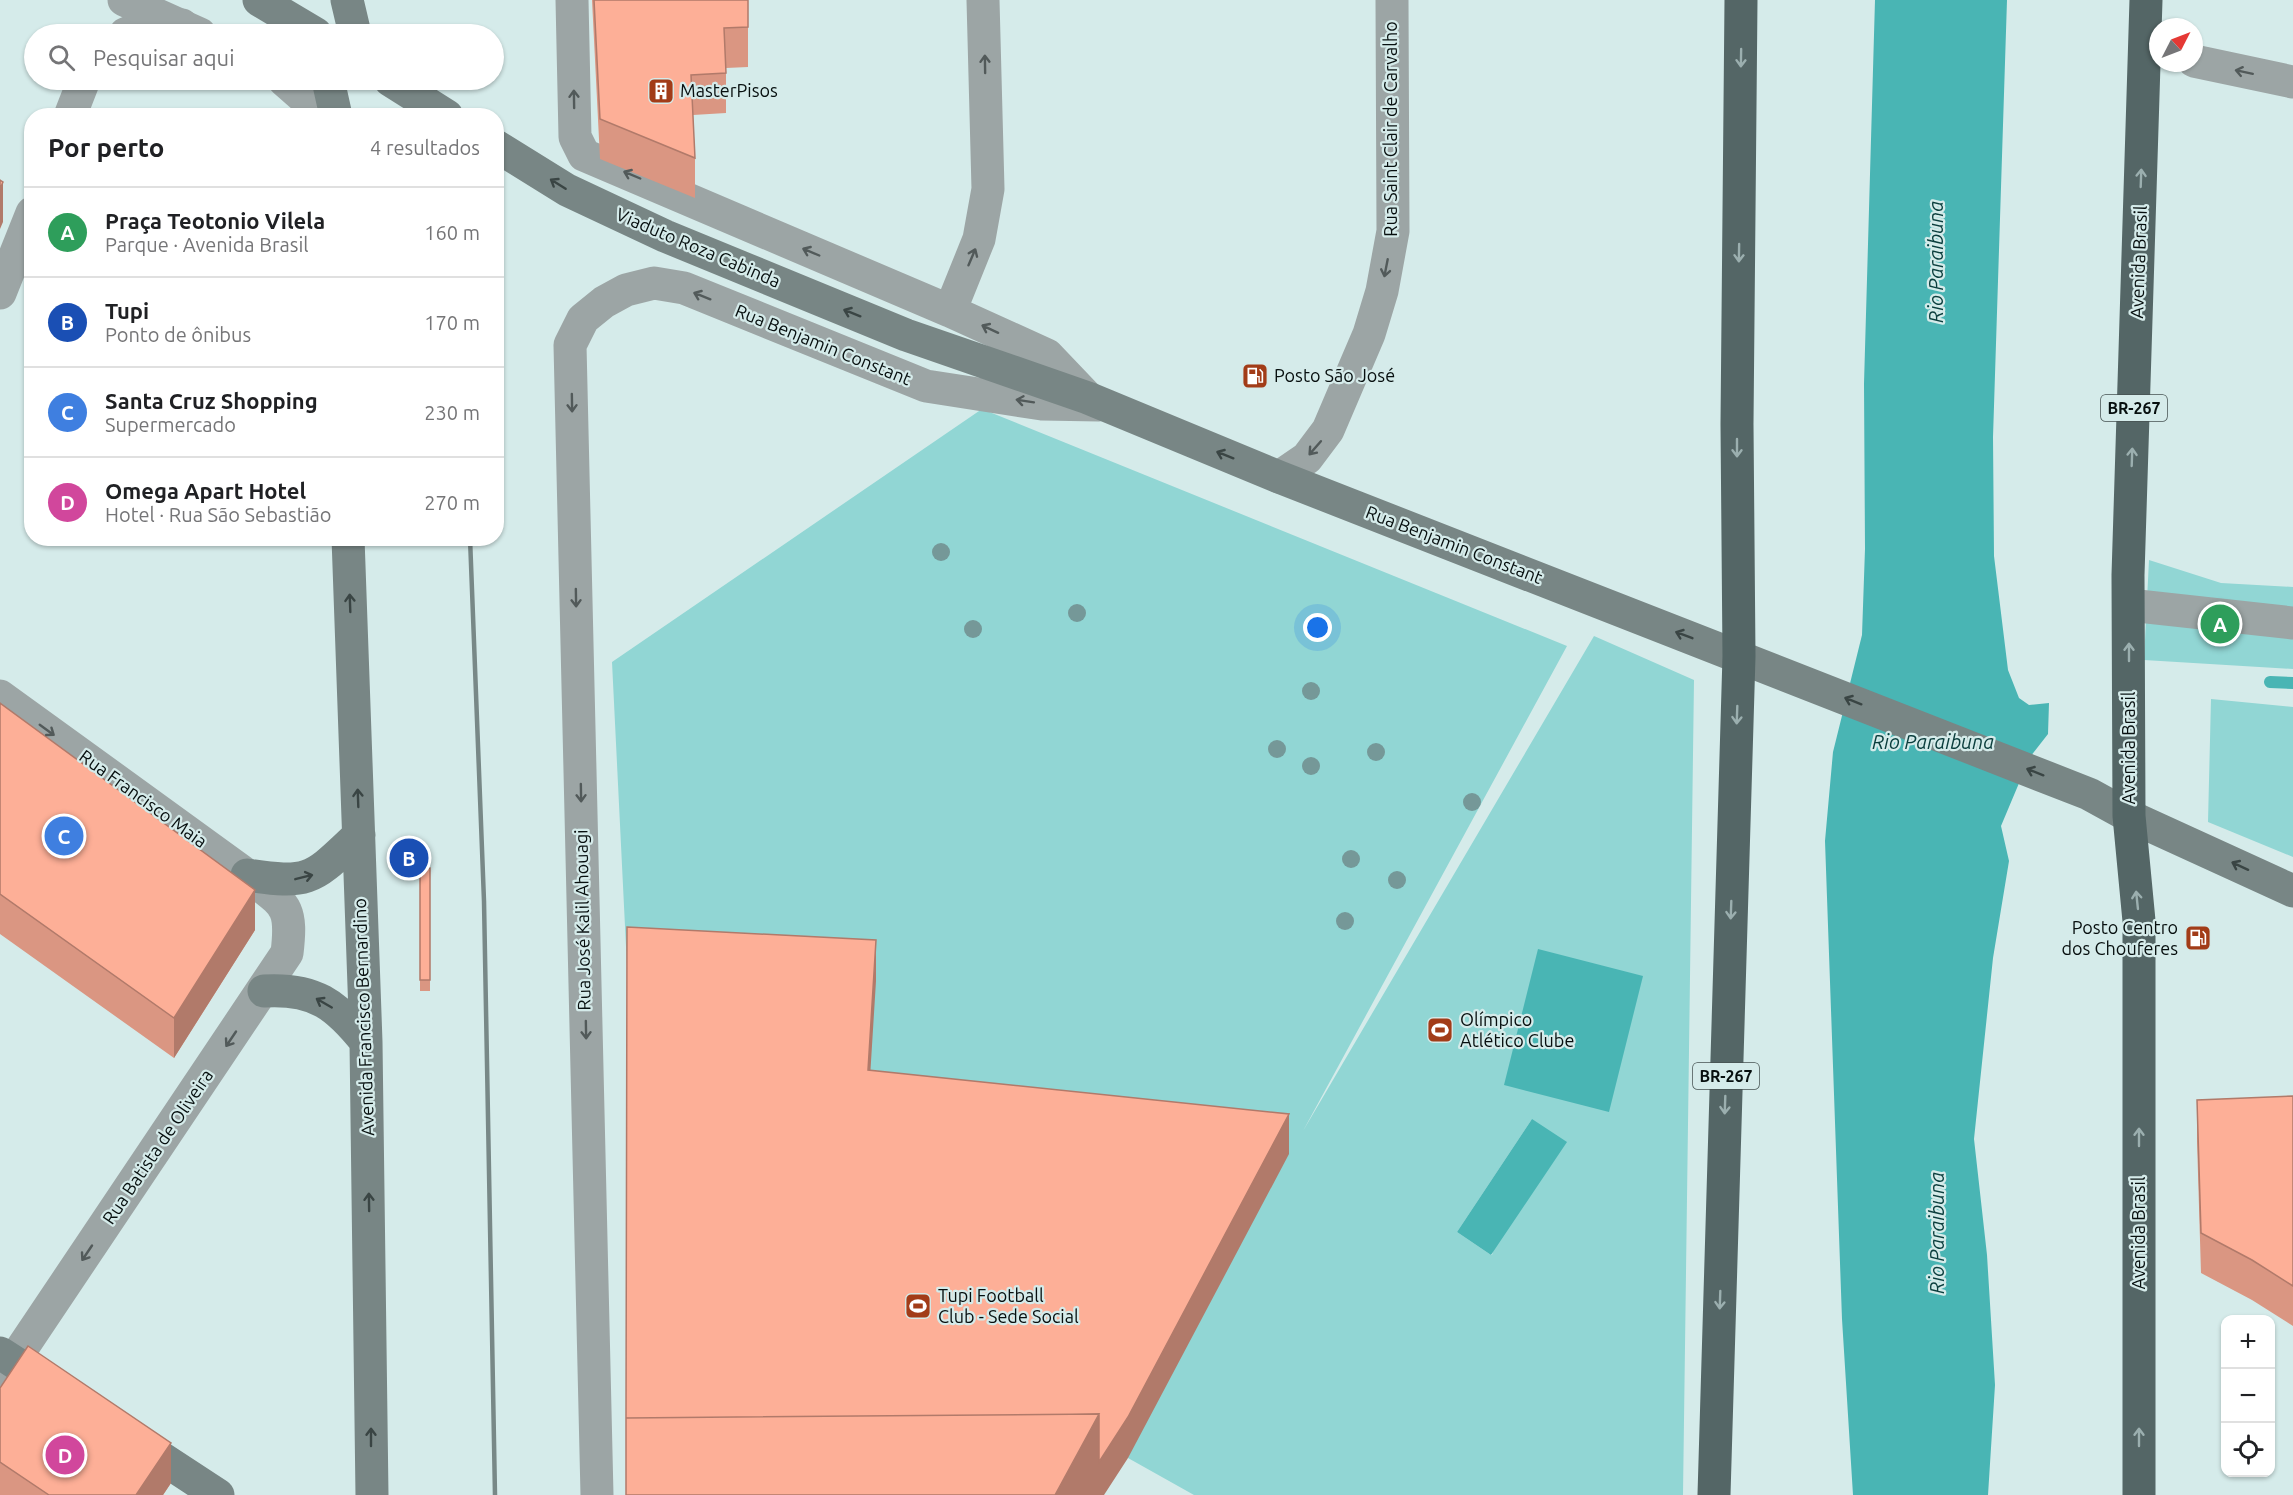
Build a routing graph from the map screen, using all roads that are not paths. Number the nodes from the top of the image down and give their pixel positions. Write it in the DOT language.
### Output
graph roads {
  1 [pos="124,0"];
  2 [pos="259,0"];
  3 [pos="311,0"];
  4 [pos="347,0"];
  5 [pos="572,0"];
  6 [pos="983,0"];
  7 [pos="1392,0"];
  8 [pos="1741,0"];
  9 [pos="2146,0"];
  10 [pos="178,24"];
  11 [pos="300,24"];
  12 [pos="315,24"];
  13 [pos="353,24"];
  14 [pos="2149,26"];
  15 [pos="2203,63"];
  16 [pos="2151,72"];
  17 [pos="2293,82"];
  18 [pos="80,90"];
  19 [pos="295,90"];
  20 [pos="330,90"];
  21 [pos="407,90"];
  22 [pos="73,108"];
  23 [pos="316,108"];
  24 [pos="334,108"];
  25 [pos="435,108"];
  26 [pos="504,151"];
  27 [pos="24,233"];
  28 [pos="0,293"];
  29 [pos="950,311"];
  30 [pos="906,335"];
  31 [pos="570,345"];
  32 [pos="1096,401"];
  33 [pos="1279,477"];
  34 [pos="348,546"];
  35 [pos="2129,604"];
  36 [pos="2293,623"];
  37 [pos="1739,656"];
  38 [pos="0,696"];
  39 [pos="2129,816"];
  40 [pos="359,835"];
  41 [pos="247,875"];
  42 [pos="2293,891"];
  43 [pos="284,905"];
  44 [pos="264,991"];
  45 [pos="366,1042"];
  46 [pos="4,1365"];
  47 [pos="81,1406"];
  48 [pos="111,1425"];
  49 [pos="218,1495"];
  50 [pos="372,1495"];
  51 [pos="597,1495"];
  52 [pos="1714,1495"];
  53 [pos="2139,1495"];
  1 -- 10 [label="street"];
  2 -- 11 [label="main road"];
  3 -- 12 [label="main road"];
  4 -- 13 [label="main road"];
  29 -- 5 [label="street, Rua Benjamin Constant, one-way"];
  29 -- 6 [label="street, one-way"];
  7 -- 33 [label="street, Rua Saint Clair de Carvalho, one-way"];
  8 -- 37 [label="highway, BR-267, one-way"];
  9 -- 14 [label="highway, Avenida Brasil / BR-267"];
  17 -- 15 [label="street, one-way"];
  35 -- 16 [label="highway, Avenida Brasil / BR-267, one-way"];
  18 -- 22 [label="street"];
  19 -- 23 [label="street"];
  20 -- 24 [label="main road"];
  21 -- 25 [label="main road"];
  30 -- 26 [label="main road, Viaduto Roza Cabinda, one-way"];
  27 -- 28 [label="street"];
  32 -- 29 [label="street, Rua Benjamin Constant, one-way"];
  30 -- 32 [label="main road, Rua Benjamin Constant"];
  32 -- 31 [label="street, Rua Benjamin Constant, one-way"];
  31 -- 51 [label="street, Rua José Kalil Ahouagi, one-way"];
  33 -- 32 [label="main road, Rua Benjamin Constant, one-way"];
  37 -- 33 [label="main road, Rua Benjamin Constant, one-way"];
  40 -- 34 [label="main road, Avenida Francisco Bernardino, one-way"];
  35 -- 36 [label="street"];
  39 -- 35 [label="highway, Avenida Brasil / BR-267, one-way"];
  39 -- 37 [label="main road, Rua Benjamin Constant, one-way"];
  37 -- 52 [label="highway, BR-267, one-way"];
  38 -- 41 [label="street, Rua Francisco Maia, one-way"];
  42 -- 39 [label="main road, one-way"];
  53 -- 39 [label="highway, Avenida Brasil / BR-267, one-way"];
  41 -- 40 [label="main road, one-way"];
  40 -- 45 [label="main road, Avenida Francisco Bernardino"];
  41 -- 43 [label="street, Rua Francisco Maia"];
  43 -- 44 [label="street, Rua Batista de Oliveira"];
  45 -- 44 [label="main road, one-way"];
  44 -- 46 [label="street, Rua Batista de Oliveira, one-way"];
  50 -- 45 [label="main road, Avenida Francisco Bernardino, one-way"];
  46 -- 47 [label="main road"];
  48 -- 49 [label="main road"];
}
